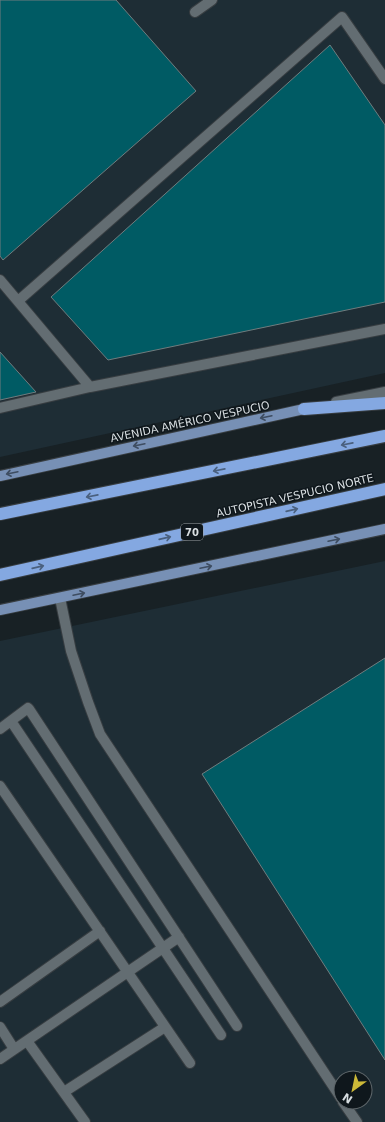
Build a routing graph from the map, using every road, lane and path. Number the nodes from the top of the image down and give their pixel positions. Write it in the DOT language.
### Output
graph roads {
  1 [pos="212,0"];
  2 [pos="195,12"];
  3 [pos="385,80"];
  4 [pos="0,280"];
  5 [pos="18,301"];
  6 [pos="385,329"];
  7 [pos="90,387"];
  8 [pos="385,392"];
  9 [pos="385,403"];
  10 [pos="0,408"];
  11 [pos="304,409"];
  12 [pos="385,436"];
  13 [pos="0,476"];
  14 [pos="385,489"];
  15 [pos="0,514"];
  16 [pos="385,529"];
  17 [pos="0,575"];
  18 [pos="60,598"];
  19 [pos="0,610"];
  20 [pos="11,721"];
  21 [pos="0,729"];
  22 [pos="0,786"];
  23 [pos="100,931"];
  24 [pos="179,937"];
  25 [pos="164,948"];
  26 [pos="128,972"];
  27 [pos="0,1002"];
  28 [pos="237,1026"];
  29 [pos="0,1027"];
  30 [pos="165,1027"];
  31 [pos="221,1035"];
  32 [pos="27,1041"];
  33 [pos="14,1049"];
  34 [pos="0,1058"];
  35 [pos="190,1063"];
  36 [pos="333,1086"];
  37 [pos="64,1092"];
  38 [pos="349,1110"];
  39 [pos="85,1122"];
  40 [pos="357,1122"];
  1 -- 2 [label="street"];
  3 -- 5 [label="street"];
  4 -- 5 [label="street"];
  5 -- 7 [label="street"];
  6 -- 7 [label="street"];
  7 -- 10 [label="street"];
  8 -- 11 [label="street, AVENIDA AMÉRICO VESPUCIO"];
  9 -- 11 [label="highway"];
  11 -- 13 [label="main road, AVENIDA AMÉRICO VESPUCIO, one-way"];
  12 -- 15 [label="highway, one-way"];
  17 -- 14 [label="highway, AUTOPISTA VESPUCIO NORTE / 70, one-way"];
  18 -- 16 [label="main road, one-way"];
  18 -- 19 [label="main road"];
  18 -- 36 [label="street"];
  20 -- 21 [label="street"];
  20 -- 24 [label="street"];
  20 -- 25 [label="street"];
  22 -- 23 [label="street"];
  23 -- 26 [label="street"];
  23 -- 27 [label="street"];
  24 -- 25 [label="street"];
  24 -- 28 [label="street"];
  25 -- 26 [label="street"];
  25 -- 31 [label="street"];
  26 -- 30 [label="street"];
  26 -- 32 [label="street"];
  29 -- 33 [label="street"];
  30 -- 35 [label="street"];
  30 -- 37 [label="street"];
  32 -- 33 [label="street"];
  32 -- 37 [label="street"];
  33 -- 34 [label="street"];
  37 -- 39 [label="street"];
  38 -- 40 [label="street"];
}
